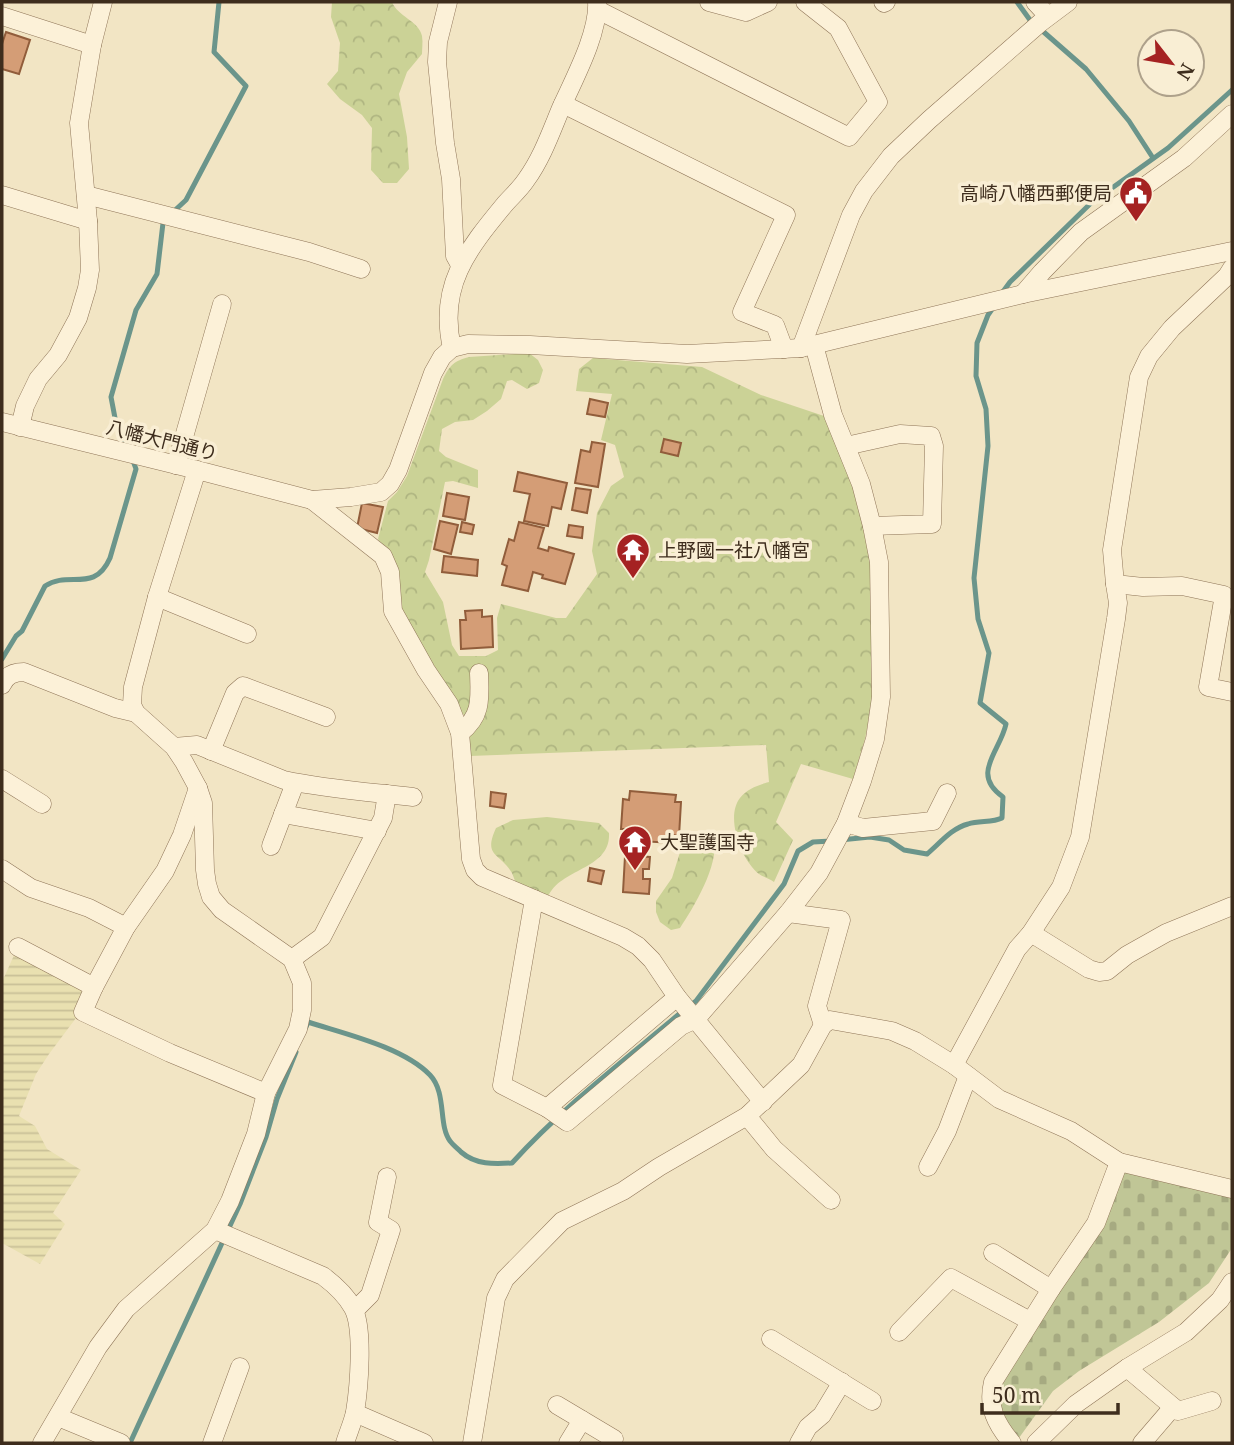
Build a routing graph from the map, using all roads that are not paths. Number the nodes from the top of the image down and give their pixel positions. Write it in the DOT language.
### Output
graph roads {
  1 [pos="103,2"];
  2 [pos="448,2"];
  3 [pos="709,2"];
  4 [pos="768,2"];
  5 [pos="805,2"];
  6 [pos="1035,2"];
  7 [pos="1068,2"];
  8 [pos="597,6"];
  9 [pos="2,16"];
  10 [pos="1048,16"];
  11 [pos="92,45"];
  12 [pos="563,104"];
  13 [pos="1232,114"];
  14 [pos="2,195"];
  15 [pos="86,195"];
  16 [pos="88,221"];
  17 [pos="1232,251"];
  18 [pos="460,265"];
  19 [pos="1232,268"];
  20 [pos="361,269"];
  21 [pos="1023,294"];
  22 [pos="222,304"];
  23 [pos="800,347"];
  24 [pos="452,348"];
  25 [pos="2,422"];
  26 [pos="20,427"];
  27 [pos="846,446"];
  28 [pos="176,465"];
  29 [pos="197,470"];
  30 [pos="312,500"];
  31 [pos="872,526"];
  32 [pos="1115,584"];
  33 [pos="157,597"];
  34 [pos="247,634"];
  35 [pos="480,673"];
  36 [pos="2,685"];
  37 [pos="1232,692"];
  38 [pos="136,713"];
  39 [pos="326,717"];
  40 [pos="460,733"];
  41 [pos="174,747"];
  42 [pos="211,751"];
  43 [pos="2,779"];
  44 [pos="295,783"];
  45 [pos="198,788"];
  46 [pos="947,793"];
  47 [pos="387,794"];
  48 [pos="413,797"];
  49 [pos="42,804"];
  50 [pos="283,814"];
  51 [pos="846,823"];
  52 [pos="377,831"];
  53 [pos="271,846"];
  54 [pos="2,869"];
  55 [pos="534,899"];
  56 [pos="1232,906"];
  57 [pos="788,913"];
  58 [pos="126,927"];
  59 [pos="1031,933"];
  60 [pos="19,947"];
  61 [pos="292,959"];
  62 [pos="94,987"];
  63 [pos="677,998"];
  64 [pos="696,1019"];
  65 [pos="823,1025"];
  66 [pos="961,1071"];
  67 [pos="266,1093"];
  68 [pos="763,1102"];
  69 [pos="547,1108"];
  70 [pos="747,1116"];
  71 [pos="1119,1162"];
  72 [pos="928,1167"];
  73 [pos="387,1177"];
  74 [pos="1232,1189"];
  75 [pos="831,1200"];
  76 [pos="215,1230"];
  77 [pos="993,1253"];
  78 [pos="1232,1282"];
  79 [pos="1051,1289"];
  80 [pos="1226,1304"];
  81 [pos="355,1310"];
  82 [pos="1030,1321"];
  83 [pos="900,1332"];
  84 [pos="771,1339"];
  85 [pos="240,1367"];
  86 [pos="1126,1368"];
  87 [pos="842,1382"];
  88 [pos="872,1401"];
  89 [pos="1212,1401"];
  90 [pos="557,1405"];
  91 [pos="1173,1407"];
  92 [pos="355,1413"];
  93 [pos="58,1417"];
  94 [pos="582,1420"];
  95 [pos="614,1439"];
  96 [pos="41,1443"];
  97 [pos="121,1443"];
  98 [pos="212,1443"];
  99 [pos="345,1443"];
  100 [pos="424,1443"];
  101 [pos="472,1443"];
  102 [pos="568,1443"];
  103 [pos="799,1443"];
  104 [pos="1012,1443"];
  105 [pos="1036,1443"];
  106 [pos="1142,1443"];
  1 -- 11 [label="street"];
  2 -- 18 [label="street"];
  3 -- 4 [label="street"];
  5 -- 8 [label="street"];
  6 -- 10 [label="street"];
  7 -- 10 [label="street"];
  8 -- 12 [label="street"];
  9 -- 11 [label="street"];
  10 -- 23 [label="street"];
  11 -- 15 [label="street"];
  12 -- 18 [label="street"];
  12 -- 23 [label="street"];
  13 -- 21 [label="street"];
  14 -- 16 [label="street"];
  15 -- 16 [label="street"];
  15 -- 20 [label="street"];
  16 -- 26 [label="street"];
  17 -- 21 [label="street"];
  18 -- 24 [label="street"];
  19 -- 32 [label="street"];
  21 -- 23 [label="street"];
  22 -- 28 [label="street"];
  23 -- 24 [label="street"];
  23 -- 27 [label="street"];
  24 -- 30 [label="street"];
  25 -- 26 [label="street, 八幡大門通り"];
  26 -- 28 [label="street, 八幡大門通り"];
  27 -- 31 [label="street"];
  27 -- 31 [label="street"];
  28 -- 29 [label="street, 八幡大門通り"];
  29 -- 30 [label="street, 八幡大門通り"];
  29 -- 33 [label="street"];
  30 -- 40 [label="street"];
  31 -- 51 [label="street"];
  32 -- 37 [label="street"];
  32 -- 59 [label="street"];
  33 -- 34 [label="street"];
  33 -- 38 [label="street"];
  35 -- 40 [label="street"];
  36 -- 38 [label="street"];
  38 -- 41 [label="street"];
  39 -- 42 [label="street"];
  40 -- 55 [label="street"];
  41 -- 42 [label="street"];
  41 -- 45 [label="street"];
  42 -- 44 [label="street"];
  43 -- 49 [label="street"];
  44 -- 47 [label="street"];
  44 -- 50 [label="street"];
  45 -- 58 [label="street"];
  45 -- 61 [label="street"];
  46 -- 51 [label="street"];
  47 -- 48 [label="street"];
  47 -- 52 [label="street"];
  50 -- 52 [label="street"];
  50 -- 53 [label="street"];
  51 -- 57 [label="street"];
  52 -- 61 [label="street"];
  54 -- 58 [label="street"];
  55 -- 63 [label="street"];
  55 -- 69 [label="street"];
  56 -- 59 [label="street"];
  57 -- 64 [label="street"];
  57 -- 65 [label="street"];
  58 -- 62 [label="street"];
  59 -- 66 [label="street"];
  60 -- 62 [label="street"];
  61 -- 67 [label="street"];
  62 -- 67 [label="street"];
  63 -- 64 [label="street"];
  63 -- 69 [label="street"];
  64 -- 68 [label="street"];
  64 -- 69 [label="street"];
  65 -- 66 [label="street"];
  65 -- 68 [label="street"];
  66 -- 71 [label="street"];
  66 -- 72 [label="street"];
  67 -- 76 [label="street"];
  68 -- 70 [label="street"];
  70 -- 75 [label="street"];
  70 -- 101 [label="street"];
  71 -- 74 [label="street"];
  71 -- 79 [label="street"];
  73 -- 81 [label="street"];
  76 -- 81 [label="street"];
  76 -- 93 [label="street"];
  77 -- 79 [label="street"];
  78 -- 80 [label="street"];
  79 -- 82 [label="street"];
  80 -- 86 [label="street"];
  81 -- 92 [label="street"];
  82 -- 83 [label="street"];
  82 -- 104 [label="street"];
  84 -- 87 [label="street"];
  85 -- 98 [label="street"];
  86 -- 91 [label="street"];
  86 -- 105 [label="street"];
  87 -- 88 [label="street"];
  87 -- 103 [label="street"];
  89 -- 91 [label="street"];
  90 -- 94 [label="street"];
  91 -- 106 [label="street"];
  92 -- 99 [label="street"];
  92 -- 100 [label="street"];
  93 -- 96 [label="street"];
  93 -- 97 [label="street"];
  94 -- 95 [label="street"];
  94 -- 102 [label="street"];
}
